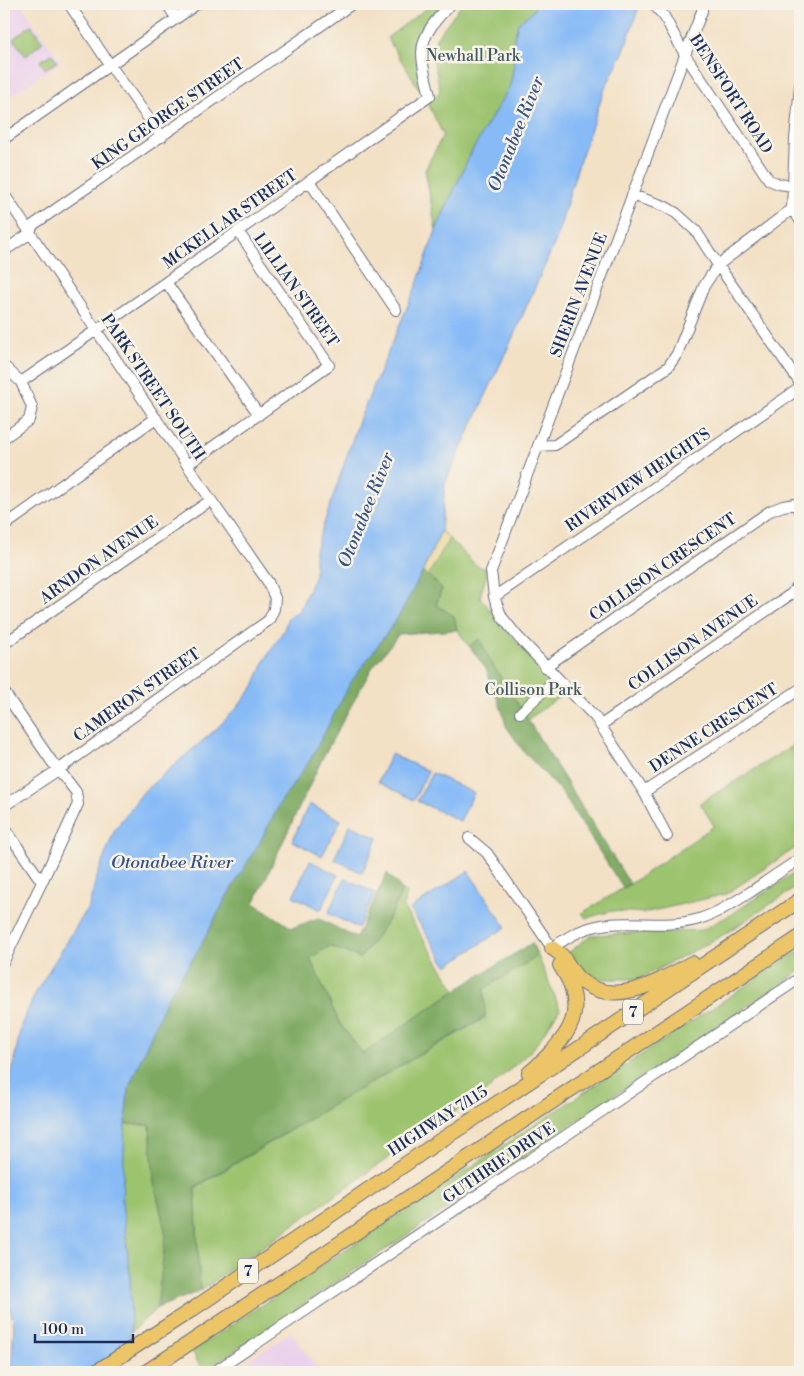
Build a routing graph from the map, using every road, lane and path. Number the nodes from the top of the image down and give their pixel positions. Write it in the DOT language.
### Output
graph roads {
  1 [pos="69,4"];
  2 [pos="167,4"];
  3 [pos="197,4"];
  4 [pos="352,4"];
  5 [pos="451,4"];
  6 [pos="653,4"];
  7 [pos="702,4"];
  8 [pos="176,18"];
  9 [pos="686,55"];
  10 [pos="110,65"];
  11 [pos="800,86"];
  12 [pos="162,136"];
  13 [pos="4,139"];
  14 [pos="309,182"];
  15 [pos="793,186"];
  16 [pos="4,194"];
  17 [pos="632,195"];
  18 [pos="792,209"];
  19 [pos="800,220"];
  20 [pos="238,232"];
  21 [pos="29,234"];
  22 [pos="4,251"];
  23 [pos="718,265"];
  24 [pos="166,282"];
  25 [pos="396,310"];
  26 [pos="96,330"];
  27 [pos="4,366"];
  28 [pos="21,382"];
  29 [pos="800,383"];
  30 [pos="800,388"];
  31 [pos="258,415"];
  32 [pos="156,418"];
  33 [pos="4,438"];
  34 [pos="538,446"];
  35 [pos="187,465"];
  36 [pos="211,500"];
  37 [pos="800,511"];
  38 [pos="4,526"];
  39 [pos="800,584"];
  40 [pos="494,597"];
  41 [pos="275,598"];
  42 [pos="4,644"];
  43 [pos="545,666"];
  44 [pos="556,678"];
  45 [pos="800,689"];
  46 [pos="4,692"];
  47 [pos="520,713"];
  48 [pos="601,725"];
  49 [pos="58,770"];
  50 [pos="644,792"];
  51 [pos="4,806"];
  52 [pos="4,827"];
  53 [pos="667,836"];
  54 [pos="469,838"];
  55 [pos="800,859"];
  56 [pos="42,882"];
  57 [pos="800,900"];
  58 [pos="800,937"];
  59 [pos="552,948"];
  60 [pos="4,961"];
  61 [pos="800,978"];
  62 [pos="435,1144"];
  63 [pos="96,1372"];
  64 [pos="146,1372"];
  65 [pos="214,1372"];
  1 -- 10 [label="street"];
  2 -- 8 [label="street"];
  3 -- 8 [label="street"];
  4 -- 12 [label="street, KING GEORGE STREET"];
  5 -- 14 [label="street, MCKELLAR STREET"];
  6 -- 9 [label="street, BENSFORT ROAD"];
  7 -- 9 [label="street, SHERIN AVENUE"];
  8 -- 10 [label="street"];
  9 -- 15 [label="street, BENSFORT ROAD"];
  9 -- 17 [label="street, SHERIN AVENUE"];
  10 -- 12 [label="street"];
  10 -- 13 [label="street"];
  11 -- 15 [label="street"];
  12 -- 21 [label="street, KING GEORGE STREET"];
  14 -- 20 [label="street, MCKELLAR STREET"];
  14 -- 25 [label="street"];
  15 -- 18 [label="street"];
  16 -- 21 [label="street, PARK STREET SOUTH"];
  17 -- 23 [label="street"];
  17 -- 34 [label="street, SHERIN AVENUE"];
  18 -- 19 [label="street"];
  18 -- 23 [label="street"];
  20 -- 24 [label="street, MCKELLAR STREET"];
  20 -- 31 [label="street, LILLIAN STREET"];
  21 -- 22 [label="street, KING GEORGE STREET"];
  21 -- 26 [label="street, PARK STREET SOUTH"];
  23 -- 29 [label="street"];
  23 -- 34 [label="street"];
  24 -- 26 [label="street, MCKELLAR STREET"];
  24 -- 31 [label="street"];
  26 -- 28 [label="street, MCKELLAR STREET"];
  26 -- 32 [label="street, PARK STREET SOUTH"];
  27 -- 28 [label="street"];
  28 -- 33 [label="street"];
  30 -- 40 [label="street, RIVERVIEW HEIGHTS"];
  31 -- 35 [label="street"];
  32 -- 35 [label="street, PARK STREET SOUTH"];
  32 -- 38 [label="street"];
  34 -- 40 [label="street, SHERIN AVENUE"];
  35 -- 36 [label="street, PARK STREET SOUTH"];
  36 -- 41 [label="street, PARK STREET SOUTH"];
  36 -- 42 [label="street, ARNDON AVENUE"];
  37 -- 43 [label="street, COLLISON CRESCENT"];
  39 -- 48 [label="street, COLLISON AVENUE"];
  40 -- 43 [label="street, SHERIN AVENUE"];
  41 -- 49 [label="street, CAMERON STREET"];
  43 -- 44 [label="street, SHERIN AVENUE"];
  44 -- 47 [label="street"];
  44 -- 48 [label="street, SHERIN AVENUE"];
  45 -- 50 [label="street, DENNE CRESCENT"];
  46 -- 49 [label="street"];
  48 -- 50 [label="street, SHERIN AVENUE"];
  49 -- 51 [label="street, CAMERON STREET"];
  49 -- 56 [label="street"];
  50 -- 53 [label="street, SHERIN AVENUE"];
  52 -- 56 [label="street"];
  54 -- 59 [label="street"];
  55 -- 59 [label="street"];
  56 -- 60 [label="street"];
  57 -- 59 [label="highway"];
  57 -- 62 [label="highway, HIGHWAY 7/115 / 7"];
  58 -- 64 [label="highway, 7"];
  59 -- 62 [label="highway"];
  61 -- 65 [label="street, GUTHRIE DRIVE"];
  62 -- 63 [label="highway, HIGHWAY 7/115 / 7"];
}
